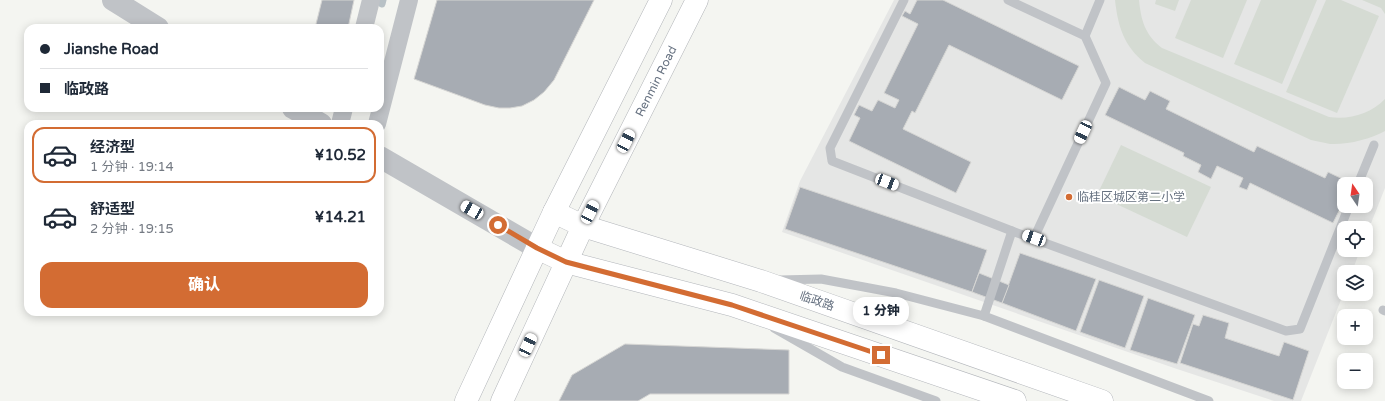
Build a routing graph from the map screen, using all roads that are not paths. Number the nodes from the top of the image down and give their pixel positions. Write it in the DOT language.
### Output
graph roads {
  1 [pos="113,0"];
  2 [pos="370,0"];
  3 [pos="409,0"];
  4 [pos="661,0"];
  5 [pos="697,0"];
  6 [pos="904,0"];
  7 [pos="1008,0"];
  8 [pos="1100,0"];
  9 [pos="152,24"];
  10 [pos="365,24"];
  11 [pos="1085,36"];
  12 [pos="384,97"];
  13 [pos="300,112"];
  14 [pos="313,120"];
  15 [pos="1374,145"];
  16 [pos="384,159"];
  17 [pos="1361,177"];
  18 [pos="554,212"];
  19 [pos="1346,213"];
  20 [pos="582,226"];
  21 [pos="1012,231"];
  22 [pos="1034,238"];
  23 [pos="537,248"];
  24 [pos="566,262"];
  25 [pos="761,281"];
  26 [pos="732,305"];
  27 [pos="984,316"];
  28 [pos="466,401"];
  29 [pos="502,401"];
  30 [pos="936,401"];
  31 [pos="1015,401"];
  32 [pos="1102,401"];
  33 [pos="1209,401"];
  1 -- 9 [label="street"];
  2 -- 10 [label="street"];
  3 -- 12 [label="street"];
  4 -- 18 [label="main road"];
  5 -- 20 [label="main road, Renmin Road"];
  6 -- 21 [label="lane"];
  7 -- 11 [label="lane"];
  8 -- 11 [label="lane"];
  11 -- 22 [label="lane"];
  13 -- 14 [label="street"];
  15 -- 17 [label="lane"];
  16 -- 23 [label="street"];
  18 -- 20 [label="main road, 临政路"];
  18 -- 23 [label="main road"];
  19 -- 22 [label="lane"];
  20 -- 24 [label="main road, Renmin Road"];
  20 -- 25 [label="main road, 临政路"];
  21 -- 22 [label="lane"];
  21 -- 27 [label="lane"];
  23 -- 24 [label="main road"];
  23 -- 28 [label="main road"];
  24 -- 26 [label="main road"];
  24 -- 29 [label="main road, Renmin Road"];
  25 -- 27 [label="lane"];
  25 -- 32 [label="main road, 临政路"];
  26 -- 30 [label="lane"];
  26 -- 31 [label="main road"];
  27 -- 33 [label="lane"];
}
